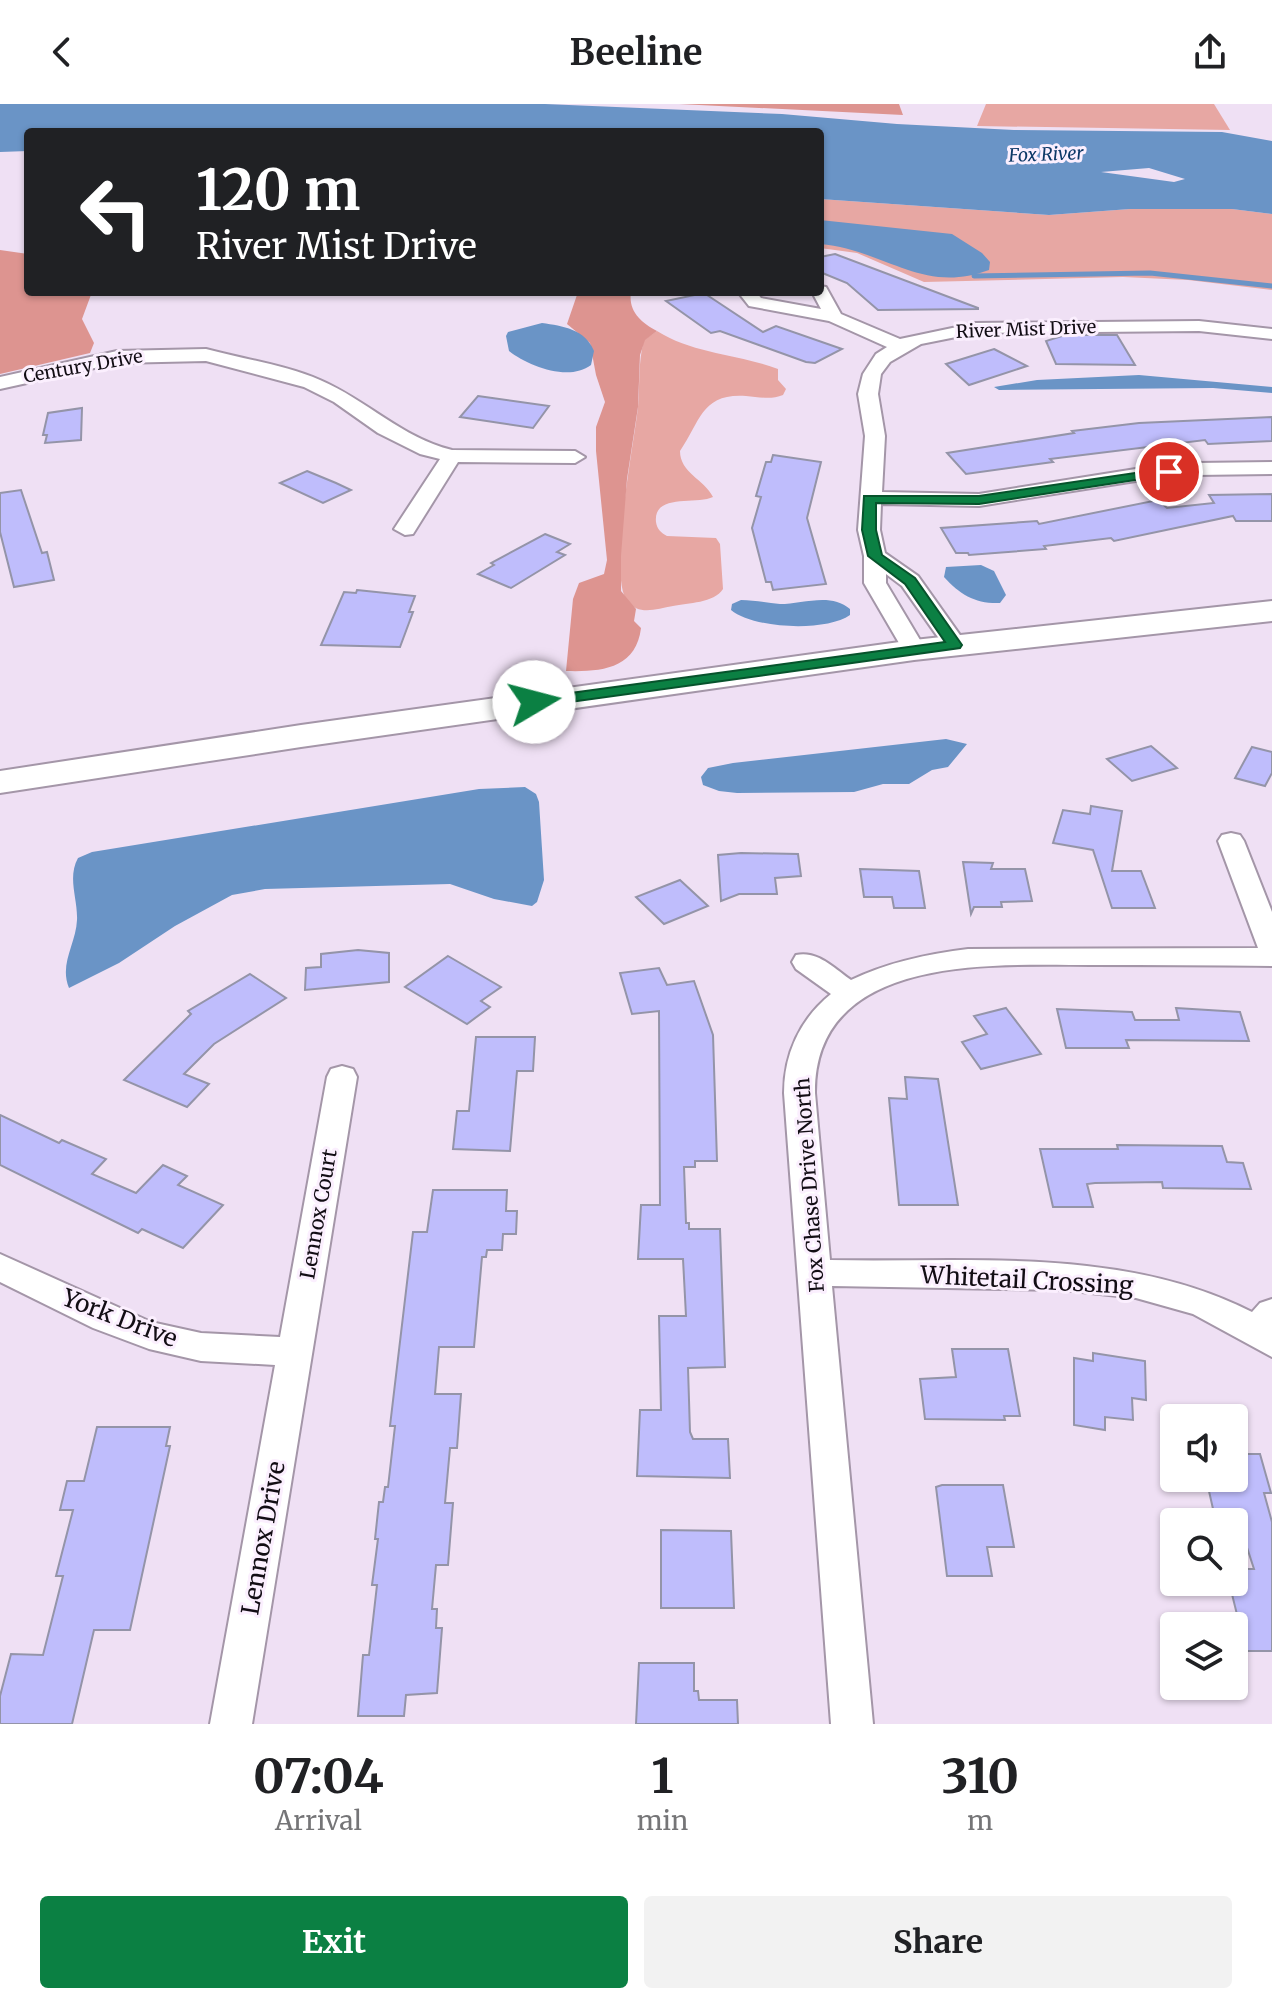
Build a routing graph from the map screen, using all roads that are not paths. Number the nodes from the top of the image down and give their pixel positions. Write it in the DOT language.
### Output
graph roads {
  1 [pos="750,296"];
  2 [pos="823,296"];
  3 [pos="834,317"];
  4 [pos="1272,334"];
  5 [pos="900,346"];
  6 [pos="0,383"];
  7 [pos="452,456"];
  8 [pos="575,457"];
  9 [pos="1272,468"];
  10 [pos="869,498"];
  11 [pos="405,529"];
  12 [pos="875,556"];
  13 [pos="1272,611"];
  14 [pos="955,645"];
  15 [pos="914,650"];
  16 [pos="0,782"];
  17 [pos="1231,841"];
  18 [pos="1272,948"];
  19 [pos="1272,957"];
  20 [pos="806,962"];
  21 [pos="852,994"];
  22 [pos="342,1077"];
  23 [pos="0,1267"];
  24 [pos="815,1273"];
  25 [pos="1267,1329"];
  26 [pos="294,1352"];
  27 [pos="231,1724"];
  28 [pos="852,1724"];
  1 -- 3 [label="street"];
  2 -- 3 [label="street"];
  3 -- 5 [label="street"];
  4 -- 5 [label="street, River Mist Drive"];
  5 -- 10 [label="street, River Mist Drive"];
  6 -- 7 [label="street, Century Drive"];
  7 -- 8 [label="street, Century Drive"];
  7 -- 11 [label="street"];
  9 -- 10 [label="street"];
  10 -- 12 [label="street, River Mist Drive"];
  12 -- 14 [label="street"];
  12 -- 15 [label="street, River Mist Drive"];
  13 -- 14 [label="main road"];
  14 -- 15 [label="main road"];
  15 -- 16 [label="main road"];
  17 -- 18 [label="street"];
  19 -- 21 [label="street, Fox Chase Drive North"];
  20 -- 21 [label="street"];
  21 -- 24 [label="street, Fox Chase Drive North"];
  22 -- 26 [label="street, Lennox Court"];
  23 -- 26 [label="street, York Drive"];
  24 -- 25 [label="street, Whitetail Crossing"];
  24 -- 28 [label="street, Fox Chase Drive North"];
  26 -- 27 [label="street, Lennox Drive"];
}
